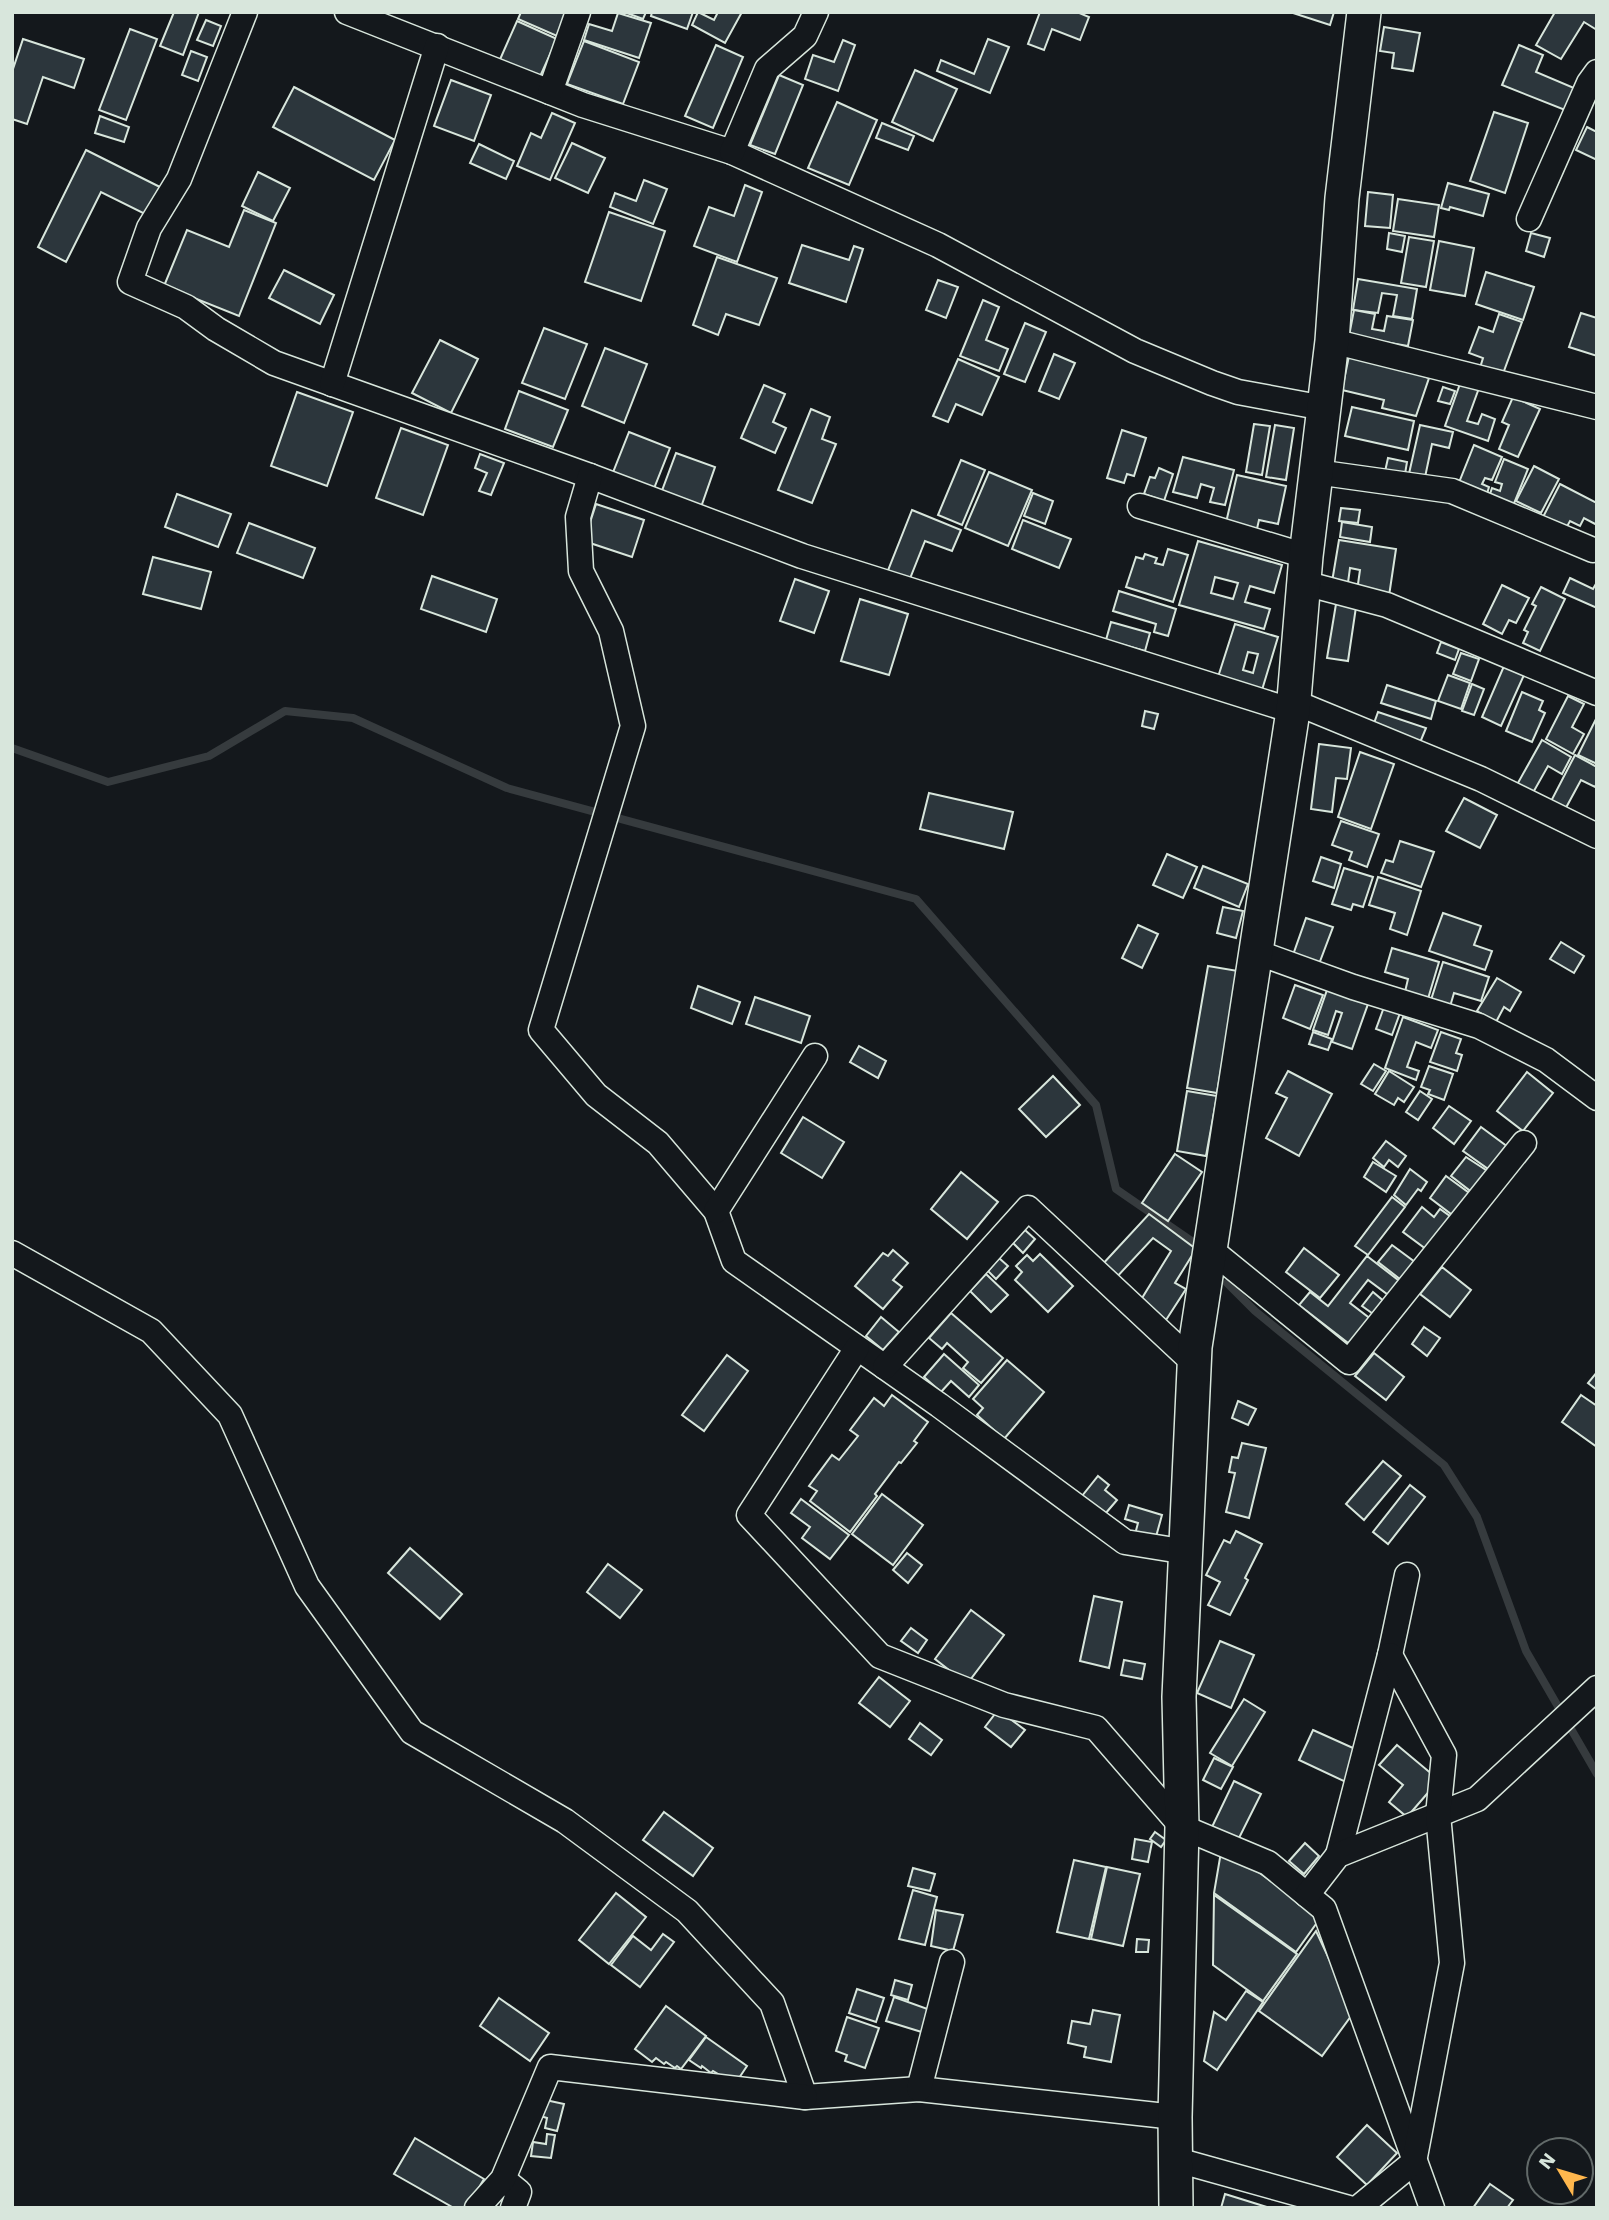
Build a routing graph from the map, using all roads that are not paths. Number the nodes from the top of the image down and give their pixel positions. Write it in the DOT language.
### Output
graph roads {
  1 [pos="245,12"];
  2 [pos="347,12"];
  3 [pos="579,12"];
  4 [pos="816,12"];
  5 [pos="1364,12"];
  6 [pos="437,46"];
  7 [pos="1597,72"];
  8 [pos="550,92"];
  9 [pos="732,152"];
  10 [pos="1529,219"];
  11 [pos="1332,341"];
  12 [pos="332,384"];
  13 [pos="1597,407"];
  14 [pos="1324,408"];
  15 [pos="1316,472"];
  16 [pos="590,476"];
  17 [pos="1140,506"];
  18 [pos="1593,550"];
  19 [pos="1305,570"];
  20 [pos="1597,693"];
  21 [pos="1293,706"];
  22 [pos="1597,836"];
  23 [pos="1256,952"];
  24 [pos="815,1056"];
  25 [pos="1597,1098"];
  26 [pos="1524,1143"];
  27 [pos="716,1211"];
  28 [pos="1210,1249"];
  29 [pos="12,1253"];
  30 [pos="857,1348"];
  31 [pos="1194,1363"];
  32 [pos="885,1367"];
  33 [pos="1187,1552"];
  34 [pos="1407,1575"];
  35 [pos="1390,1655"];
  36 [pos="1597,1688"];
  37 [pos="1438,1815"];
  38 [pos="1182,1827"];
  39 [pos="1338,1855"];
  40 [pos="1307,1895"];
  41 [pos="952,1962"];
  42 [pos="919,2089"];
  43 [pos="805,2097"];
  44 [pos="1175,2118"];
  45 [pos="1177,2160"];
  46 [pos="1415,2162"];
  47 [pos="503,2179"];
  48 [pos="477,2208"];
  49 [pos="513,2208"];
  50 [pos="1175,2208"];
  51 [pos="1349,2208"];
  52 [pos="1358,2208"];
  53 [pos="1432,2208"];
  1 -- 12 [label="street"];
  2 -- 6 [label="street"];
  3 -- 8 [label="street"];
  4 -- 9 [label="street"];
  5 -- 11 [label="street"];
  6 -- 8 [label="street"];
  6 -- 12 [label="street"];
  7 -- 10 [label="street"];
  8 -- 9 [label="street"];
  9 -- 14 [label="street"];
  11 -- 13 [label="street"];
  11 -- 14 [label="street"];
  12 -- 16 [label="street"];
  14 -- 15 [label="street"];
  15 -- 18 [label="street"];
  15 -- 19 [label="street"];
  16 -- 21 [label="street"];
  16 -- 27 [label="street"];
  17 -- 19 [label="street"];
  19 -- 20 [label="street"];
  19 -- 21 [label="street"];
  21 -- 22 [label="street"];
  21 -- 23 [label="street"];
  23 -- 25 [label="street"];
  23 -- 28 [label="street"];
  24 -- 27 [label="street"];
  26 -- 28 [label="street"];
  27 -- 30 [label="street"];
  28 -- 31 [label="street"];
  29 -- 43 [label="street"];
  30 -- 32 [label="street"];
  30 -- 38 [label="street"];
  31 -- 32 [label="street"];
  31 -- 33 [label="street"];
  32 -- 33 [label="street"];
  33 -- 38 [label="street"];
  34 -- 35 [label="street"];
  35 -- 37 [label="street"];
  35 -- 39 [label="street"];
  36 -- 37 [label="street"];
  37 -- 39 [label="street"];
  37 -- 46 [label="street"];
  38 -- 40 [label="street"];
  38 -- 44 [label="street"];
  39 -- 40 [label="street"];
  40 -- 46 [label="street"];
  41 -- 42 [label="street"];
  42 -- 43 [label="street"];
  42 -- 44 [label="street"];
  43 -- 47 [label="street"];
  44 -- 45 [label="street"];
  45 -- 50 [label="street"];
  45 -- 51 [label="street"];
  46 -- 52 [label="street"];
  46 -- 53 [label="street"];
  47 -- 48 [label="street"];
  47 -- 49 [label="street"];
}
